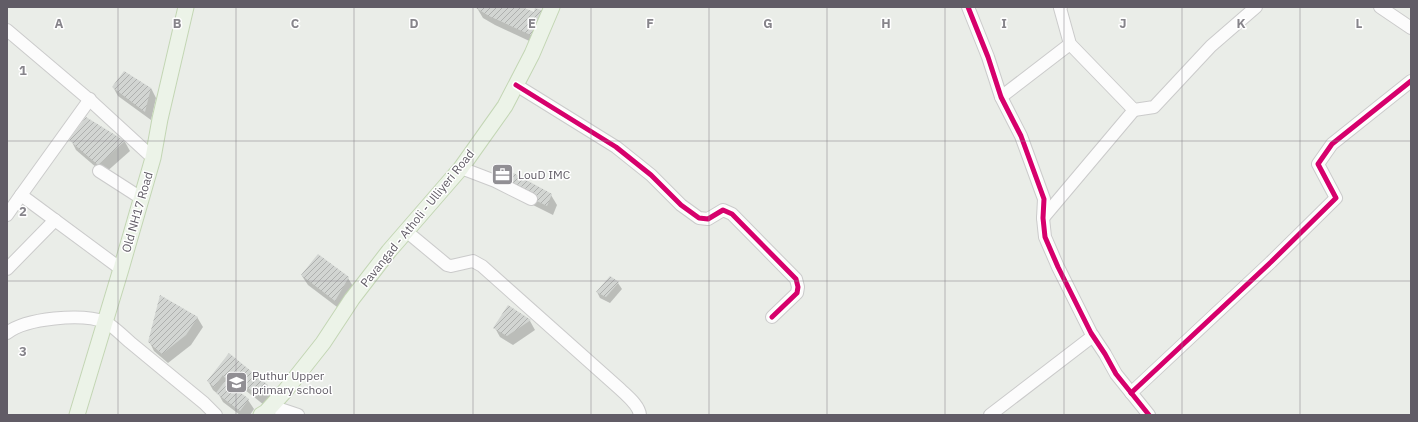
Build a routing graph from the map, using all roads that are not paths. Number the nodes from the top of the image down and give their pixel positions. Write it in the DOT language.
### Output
graph roads {
  1 [pos="186,7"];
  2 [pos="552,7"];
  3 [pos="968,7"];
  4 [pos="1061,7"];
  5 [pos="1256,7"];
  6 [pos="1380,7"];
  7 [pos="1411,28"];
  8 [pos="7,30"];
  9 [pos="1070,44"];
  10 [pos="1411,81"];
  11 [pos="516,85"];
  12 [pos="1001,97"];
  13 [pos="90,100"];
  14 [pos="1134,110"];
  15 [pos="153,158"];
  16 [pos="461,168"];
  17 [pos="99,171"];
  18 [pos="21,195"];
  19 [pos="141,198"];
  20 [pos="531,199"];
  21 [pos="7,215"];
  22 [pos="1043,218"];
  23 [pos="55,220"];
  24 [pos="406,231"];
  25 [pos="7,269"];
  26 [pos="121,269"];
  27 [pos="772,317"];
  28 [pos="105,322"];
  29 [pos="7,333"];
  30 [pos="1093,336"];
  31 [pos="1131,393"];
  32 [pos="270,412"];
  33 [pos="77,415"];
  34 [pos="216,415"];
  35 [pos="298,415"];
  36 [pos="640,415"];
  37 [pos="990,415"];
  38 [pos="1149,415"];
  1 -- 15 [label="main road, Old NH17 Road"];
  2 -- 11 [label="main road, Pavangad - Atholi - Ulliyeri Road"];
  3 -- 12 [label="street"];
  4 -- 9 [label="street"];
  5 -- 14 [label="street"];
  6 -- 7 [label="street"];
  8 -- 13 [label="street"];
  9 -- 12 [label="street"];
  9 -- 14 [label="street"];
  10 -- 31 [label="street"];
  11 -- 16 [label="main road, Pavangad - Atholi - Ulliyeri Road"];
  11 -- 27 [label="street"];
  12 -- 22 [label="street"];
  13 -- 15 [label="street"];
  13 -- 18 [label="street"];
  14 -- 22 [label="street"];
  15 -- 19 [label="main road, Old NH17 Road"];
  16 -- 20 [label="street"];
  16 -- 24 [label="main road, Pavangad - Atholi - Ulliyeri Road"];
  17 -- 19 [label="street"];
  18 -- 21 [label="street"];
  18 -- 23 [label="street"];
  19 -- 26 [label="main road, Old NH17 Road"];
  22 -- 30 [label="street"];
  23 -- 25 [label="street"];
  23 -- 26 [label="street"];
  24 -- 32 [label="main road, Pavangad - Atholi - Ulliyeri Road"];
  24 -- 36 [label="street"];
  26 -- 28 [label="main road, Old NH17 Road"];
  28 -- 29 [label="street"];
  28 -- 33 [label="main road, Old NH17 Road"];
  28 -- 34 [label="street"];
  30 -- 31 [label="street"];
  30 -- 37 [label="street"];
  31 -- 38 [label="street"];
  32 -- 35 [label="street"];
}
